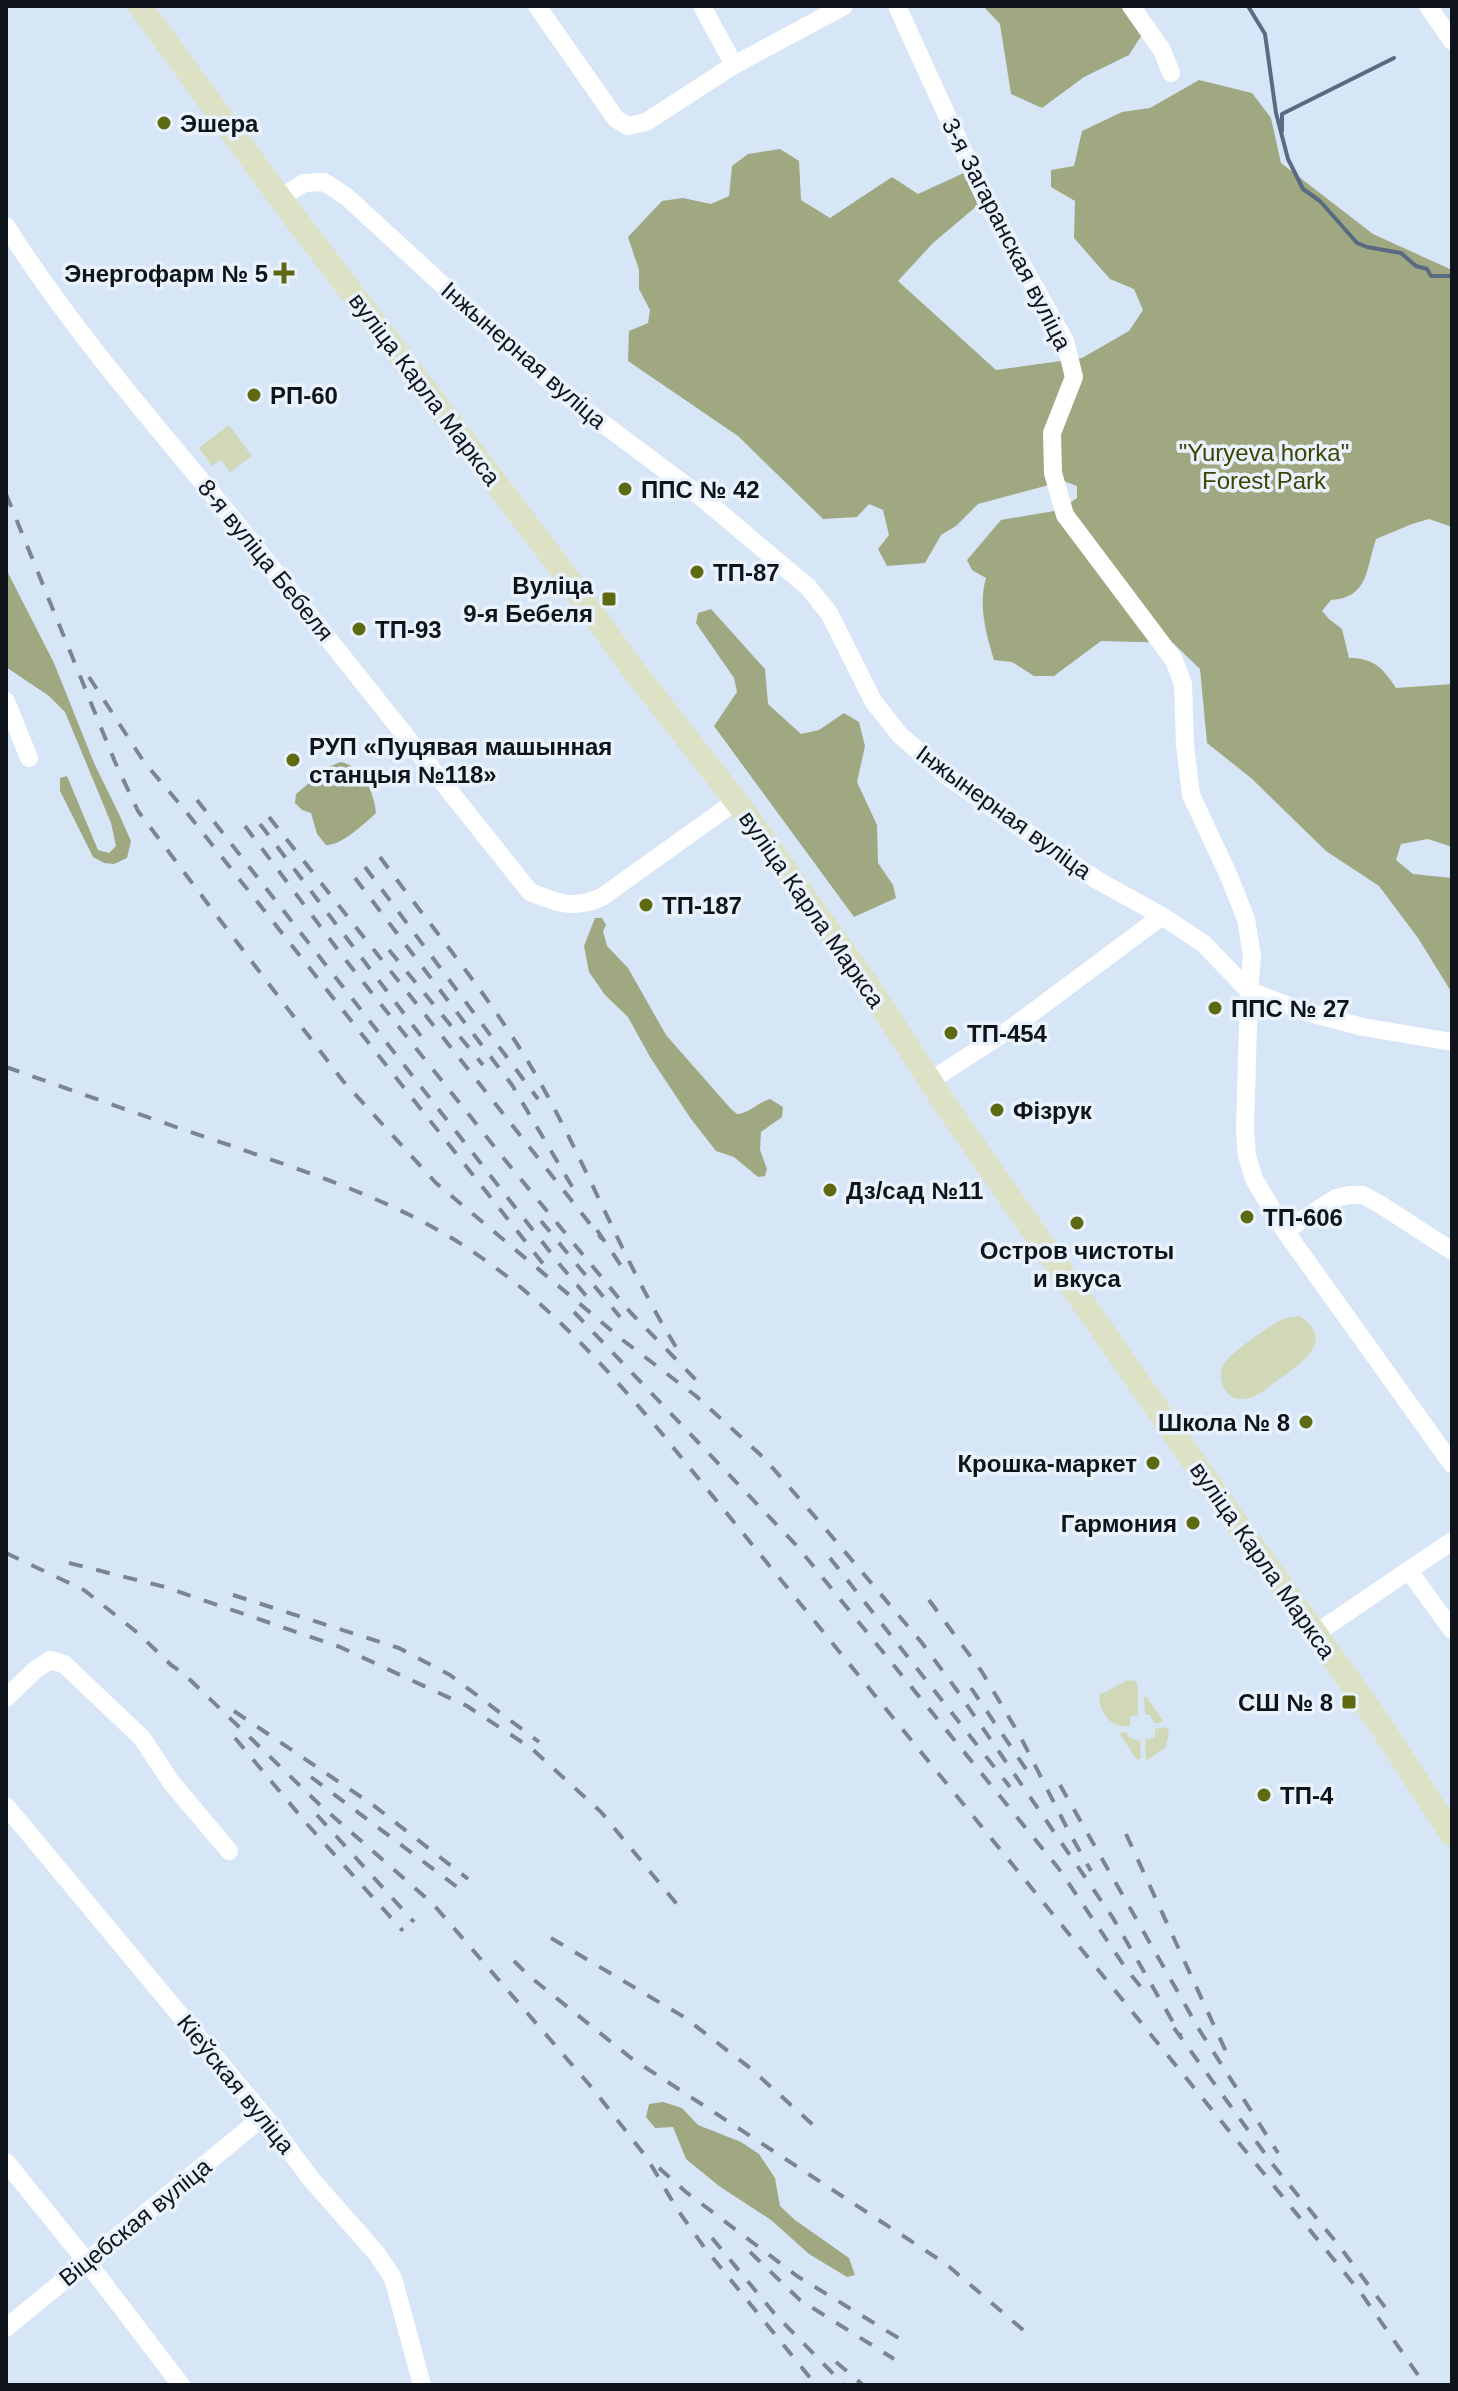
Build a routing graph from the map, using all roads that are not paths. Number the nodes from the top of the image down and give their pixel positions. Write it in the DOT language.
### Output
graph roads {
  1 [pos="140,6"];
  2 [pos="537,6"];
  3 [pos="702,6"];
  4 [pos="844,6"];
  5 [pos="897,6"];
  6 [pos="1131,6"];
  7 [pos="1428,6"];
  8 [pos="1452,41"];
  9 [pos="734,65"];
  10 [pos="1171,73"];
  11 [pos="280,198"];
  12 [pos="6,226"];
  13 [pos="6,701"];
  14 [pos="29,758"];
  15 [pos="736,801"];
  16 [pos="1162,916"];
  17 [pos="1249,991"];
  18 [pos="1452,1042"];
  19 [pos="930,1081"];
  20 [pos="1285,1231"];
  21 [pos="1452,1251"];
  22 [pos="1452,1464"];
  23 [pos="1452,1541"];
  24 [pos="1409,1571"];
  25 [pos="1452,1630"];
  26 [pos="1315,1634"];
  27 [pos="6,1698"];
  28 [pos="6,1806"];
  29 [pos="1452,1835"];
  30 [pos="229,1851"];
  31 [pos="264,2116"];
  32 [pos="6,2162"];
  33 [pos="87,2262"];
  34 [pos="6,2328"];
  35 [pos="181,2385"];
  36 [pos="422,2385"];
  1 -- 11 [label="main road, вуліца Карла Маркса"];
  2 -- 9 [label="street"];
  3 -- 9 [label="street"];
  4 -- 9 [label="street"];
  5 -- 17 [label="street, 3-я Загаранская вуліца"];
  6 -- 10 [label="street"];
  7 -- 8 [label="street"];
  11 -- 15 [label="main road, вуліца Карла Маркса"];
  11 -- 16 [label="street, Інжынерная вуліца"];
  12 -- 15 [label="street, 8-я вуліца Бебеля"];
  13 -- 14 [label="street"];
  15 -- 19 [label="main road, вуліца Карла Маркса"];
  16 -- 17 [label="street, Інжынерная вуліца"];
  16 -- 19 [label="street"];
  17 -- 18 [label="street"];
  17 -- 20 [label="street"];
  19 -- 26 [label="main road, вуліца Карла Маркса"];
  20 -- 21 [label="street"];
  20 -- 22 [label="street"];
  23 -- 24 [label="street"];
  24 -- 25 [label="street"];
  24 -- 26 [label="street"];
  26 -- 29 [label="main road, вуліца Карла Маркса"];
  27 -- 30 [label="street"];
  28 -- 31 [label="street, Кіеўская вуліца"];
  31 -- 33 [label="street, Віцебская вуліца"];
  31 -- 36 [label="street, Кіеўская вуліца"];
  32 -- 33 [label="street"];
  33 -- 34 [label="street, Віцебская вуліца"];
  33 -- 35 [label="street"];
}
